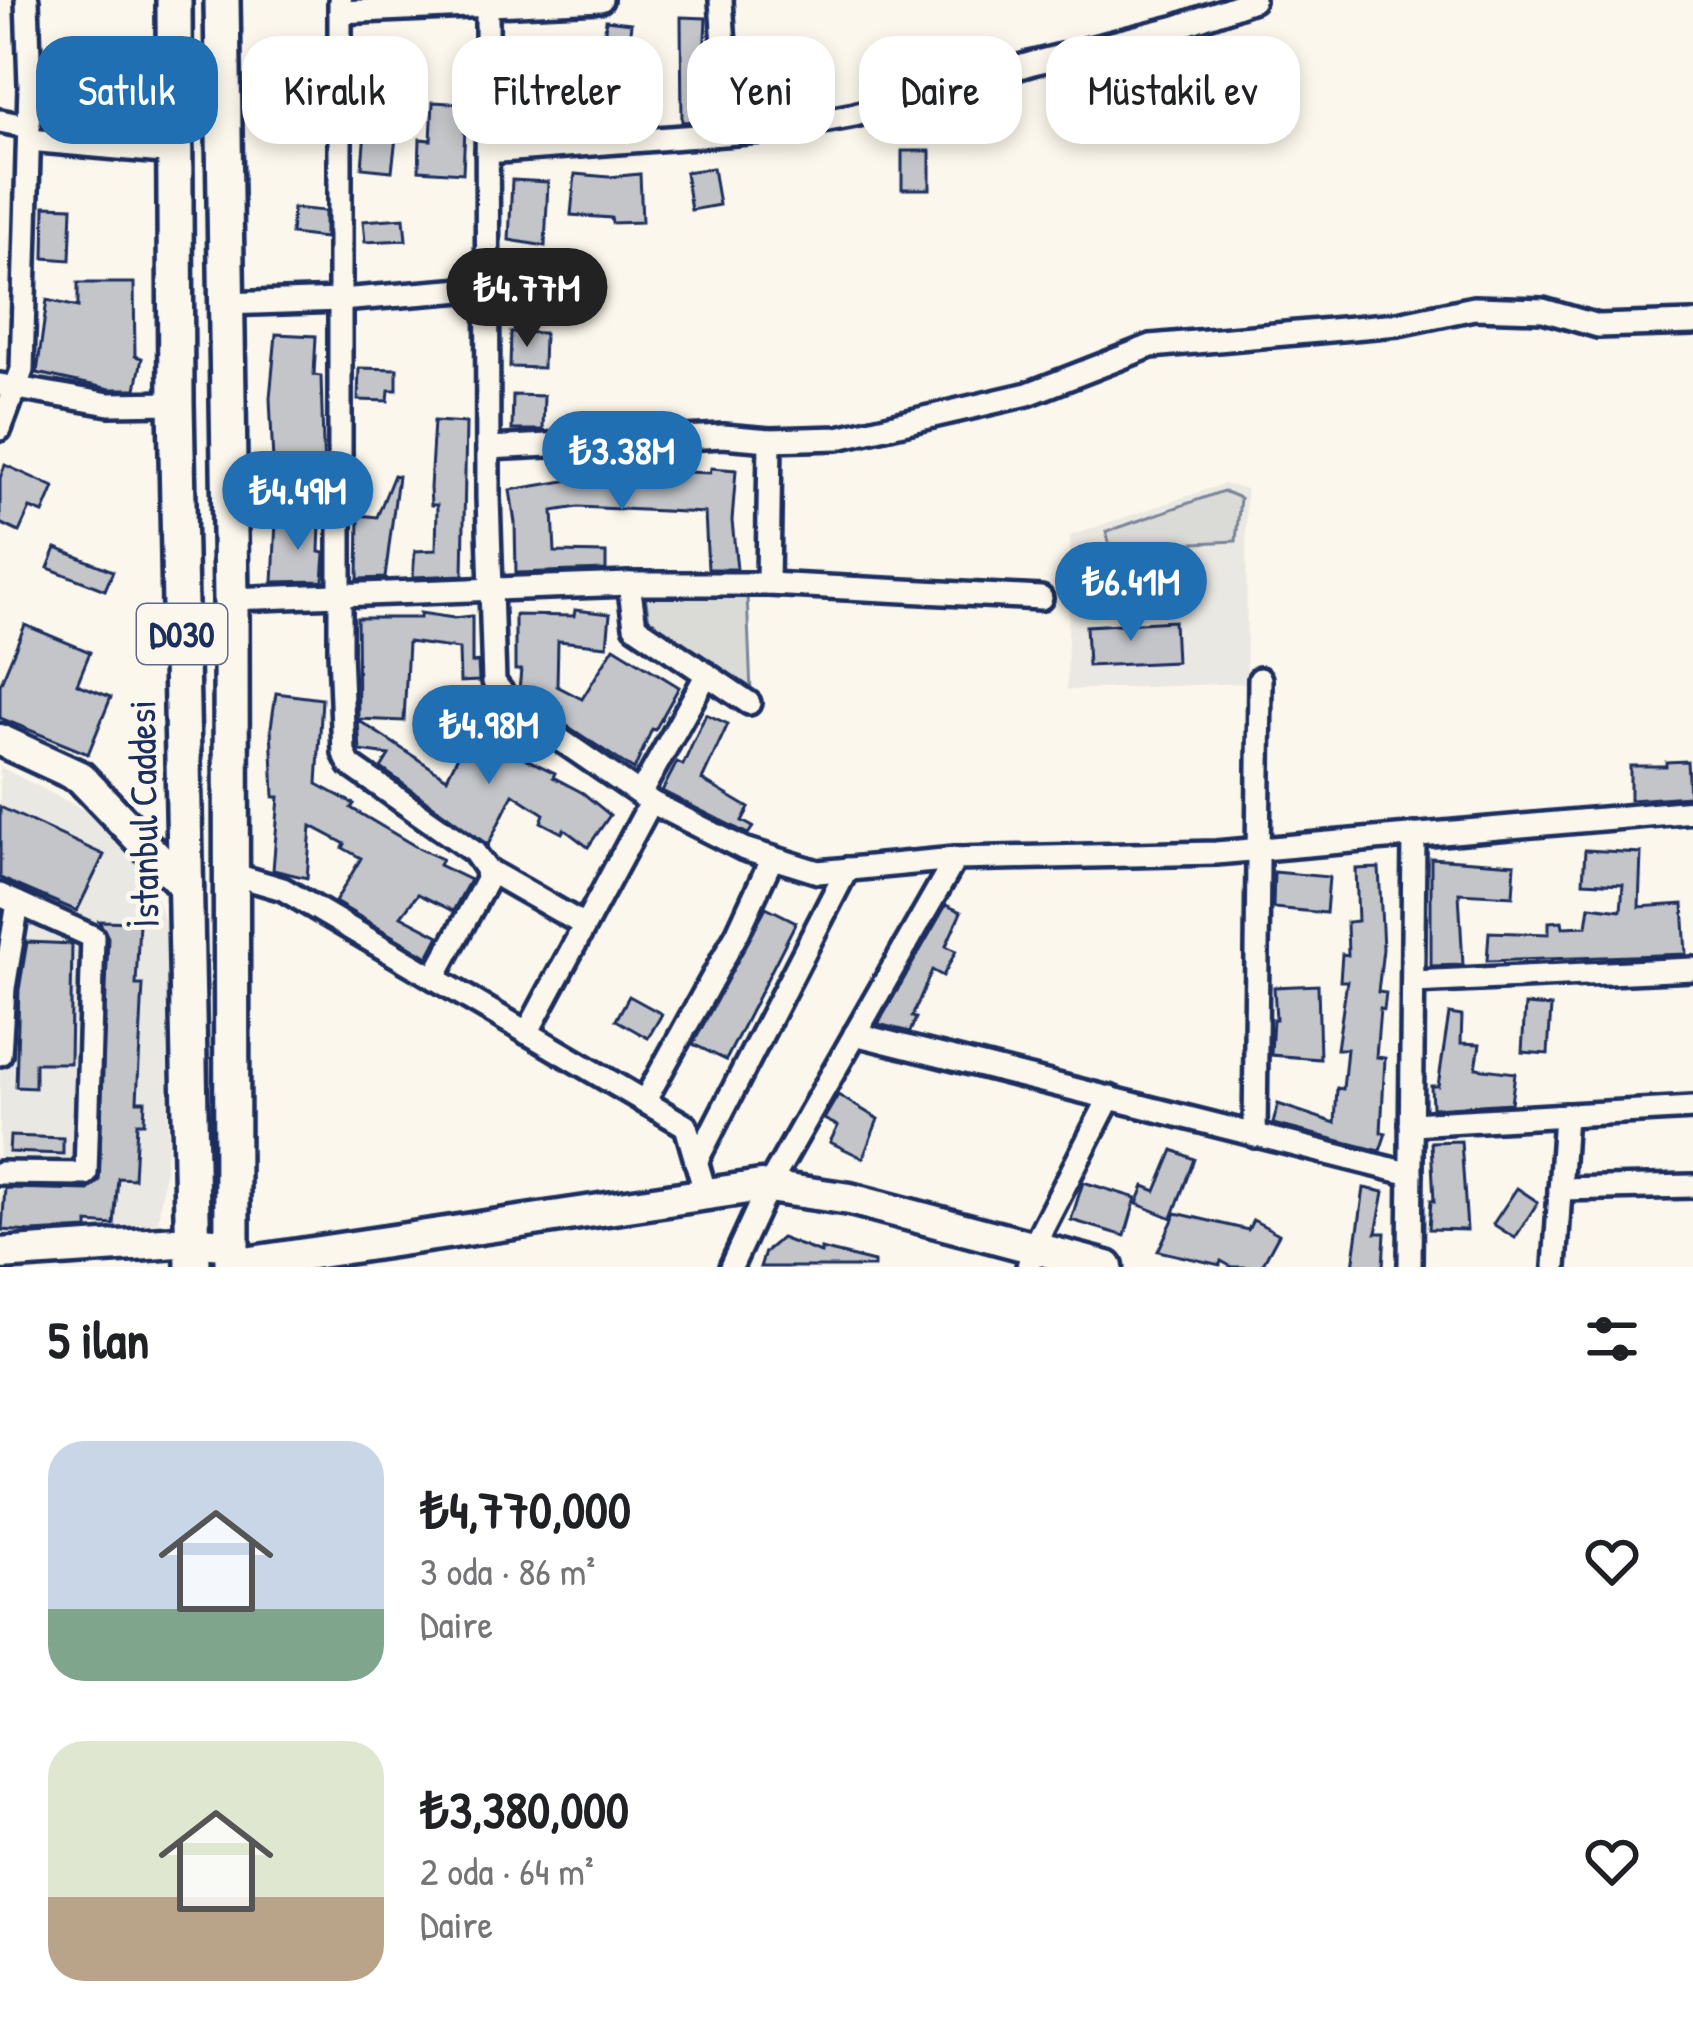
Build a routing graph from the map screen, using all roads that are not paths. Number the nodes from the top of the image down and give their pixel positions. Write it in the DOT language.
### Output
graph roads {
  1 [pos="28,0"];
  2 [pos="174,0"];
  3 [pos="221,0"];
  4 [pos="601,0"];
  5 [pos="722,0"];
  6 [pos="1253,0"];
  7 [pos="487,4"];
  8 [pos="340,6"];
  9 [pos="724,36"];
  10 [pos="835,119"];
  11 [pos="0,121"];
  12 [pos="29,133"];
  13 [pos="687,136"];
  14 [pos="488,152"];
  15 [pos="175,153"];
  16 [pos="0,256"];
  17 [pos="24,263"];
  18 [pos="488,288"];
  19 [pos="340,300"];
  20 [pos="224,304"];
  21 [pos="1693,323"];
  22 [pos="7,387"];
  23 [pos="176,404"];
  24 [pos="0,429"];
  25 [pos="770,440"];
  26 [pos="488,448"];
  27 [pos="629,584"];
  28 [pos="768,584"];
  29 [pos="494,588"];
  30 [pos="343,595"];
  31 [pos="231,598"];
  32 [pos="1041,598"];
  33 [pos="707,674"];
  34 [pos="1260,679"];
  35 [pos="749,703"];
  36 [pos="0,740"];
  37 [pos="646,798"];
  38 [pos="1693,811"];
  39 [pos="1414,835"];
  40 [pos="1260,849"];
  41 [pos="772,858"];
  42 [pos="955,859"];
  43 [pos="486,868"];
  44 [pos="847,869"];
  45 [pos="232,874"];
  46 [pos="187,889"];
  47 [pos="9,899"];
  48 [pos="584,925"];
  49 [pos="1693,969"];
  50 [pos="434,978"];
  51 [pos="1412,982"];
  52 [pos="527,1033"];
  53 [pos="855,1034"];
  54 [pos="0,1054"];
  55 [pos="1110,1097"];
  56 [pos="644,1102"];
  57 [pos="1693,1108"];
  58 [pos="1565,1115"];
  59 [pos="1411,1124"];
  60 [pos="1255,1136"];
  61 [pos="696,1162"];
  62 [pos="0,1173"];
  63 [pos="1411,1174"];
  64 [pos="1693,1186"];
  65 [pos="768,1187"];
  66 [pos="1560,1189"];
  67 [pos="706,1195"];
  68 [pos="0,1253"];
  69 [pos="193,1254"];
  70 [pos="1030,1257"];
  71 [pos="232,1259"];
  72 [pos="731,1267"];
  73 [pos="1108,1267"];
  74 [pos="1410,1267"];
  75 [pos="1555,1267"];
  1 -- 12 [label="street"];
  2 -- 15 [label="main road, İstanbul Caddesi / D030"];
  3 -- 20 [label="main road, D030"];
  4 -- 7 [label="street"];
  5 -- 9 [label="street"];
  6 -- 10 [label="street"];
  7 -- 8 [label="street"];
  7 -- 14 [label="street"];
  8 -- 19 [label="street"];
  11 -- 12 [label="street"];
  12 -- 15 [label="street"];
  12 -- 17 [label="street"];
  13 -- 14 [label="street"];
  14 -- 18 [label="street"];
  15 -- 23 [label="main road, İstanbul Caddesi / D030"];
  16 -- 17 [label="street"];
  17 -- 22 [label="street"];
  18 -- 19 [label="street"];
  18 -- 26 [label="street"];
  19 -- 20 [label="street"];
  19 -- 30 [label="street"];
  20 -- 31 [label="main road, D030"];
  21 -- 25 [label="street"];
  22 -- 23 [label="street"];
  22 -- 24 [label="street"];
  23 -- 46 [label="main road, İstanbul Caddesi / D030"];
  25 -- 26 [label="street"];
  25 -- 28 [label="street"];
  26 -- 29 [label="street"];
  27 -- 28 [label="street"];
  27 -- 29 [label="street"];
  27 -- 33 [label="street"];
  28 -- 32 [label="street"];
  29 -- 30 [label="street"];
  29 -- 37 [label="street"];
  30 -- 31 [label="street"];
  30 -- 43 [label="street"];
  31 -- 45 [label="main road, D030"];
  33 -- 35 [label="street"];
  33 -- 37 [label="street"];
  34 -- 40 [label="street"];
  36 -- 46 [label="street"];
  37 -- 41 [label="street"];
  37 -- 48 [label="street"];
  38 -- 39 [label="street"];
  39 -- 40 [label="street"];
  39 -- 51 [label="street"];
  40 -- 42 [label="street"];
  40 -- 60 [label="street"];
  41 -- 44 [label="street"];
  41 -- 56 [label="street"];
  42 -- 44 [label="street"];
  42 -- 53 [label="street"];
  43 -- 48 [label="street"];
  43 -- 50 [label="street"];
  44 -- 61 [label="street"];
  45 -- 50 [label="street"];
  45 -- 71 [label="main road, D030"];
  46 -- 69 [label="main road, İstanbul Caddesi / D030"];
  47 -- 54 [label="street"];
  47 -- 62 [label="street"];
  48 -- 52 [label="street"];
  49 -- 51 [label="street"];
  50 -- 52 [label="street"];
  51 -- 59 [label="street"];
  52 -- 56 [label="street"];
  53 -- 55 [label="street"];
  53 -- 65 [label="street"];
  55 -- 60 [label="street"];
  55 -- 70 [label="street"];
  56 -- 61 [label="street"];
  57 -- 58 [label="street"];
  58 -- 59 [label="street"];
  58 -- 66 [label="street"];
  59 -- 63 [label="street"];
  60 -- 63 [label="street"];
  61 -- 67 [label="street"];
  63 -- 74 [label="street"];
  64 -- 66 [label="street"];
  65 -- 67 [label="street"];
  65 -- 70 [label="street"];
  65 -- 72 [label="street"];
  66 -- 75 [label="street"];
  67 -- 71 [label="street"];
  68 -- 69 [label="street"];
  69 -- 71 [label="street"];
  70 -- 73 [label="street"];
}
